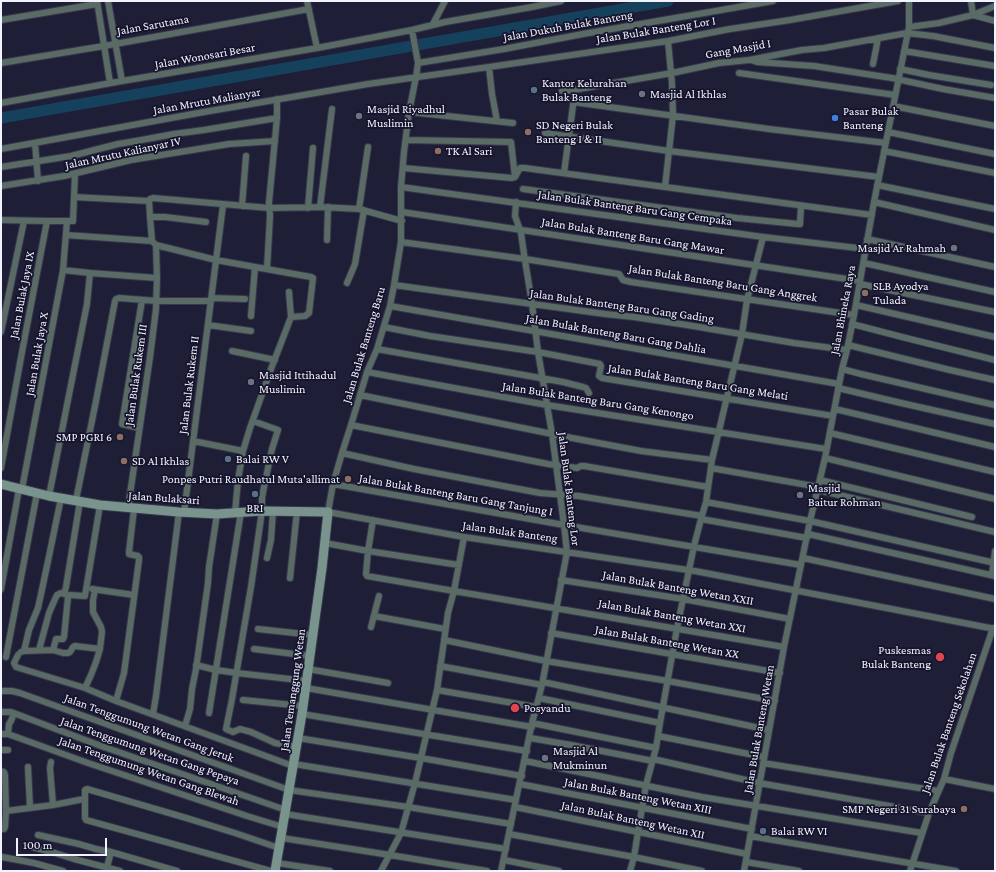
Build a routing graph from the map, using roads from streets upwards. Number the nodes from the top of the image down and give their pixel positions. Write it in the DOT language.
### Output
graph roads {
  1 [pos="108,1"];
  2 [pos="307,1"];
  3 [pos="445,1"];
  4 [pos="561,1"];
  5 [pos="773,1"];
  6 [pos="898,1"];
  7 [pos="909,1"];
  8 [pos="971,1"];
  9 [pos="97,3"];
  10 [pos="532,4"];
  11 [pos="995,6"];
  12 [pos="309,9"];
  13 [pos="973,15"];
  14 [pos="1,20"];
  15 [pos="995,21"];
  16 [pos="112,23"];
  17 [pos="434,24"];
  18 [pos="101,25"];
  19 [pos="909,26"];
  20 [pos="412,30"];
  21 [pos="907,33"];
  22 [pos="878,38"];
  23 [pos="668,40"];
  24 [pos="115,43"];
  25 [pos="104,46"];
  26 [pos="317,48"];
  27 [pos="995,48"];
  28 [pos="904,51"];
  29 [pos="749,60"];
  30 [pos="418,61"];
  31 [pos="1,63"];
  32 [pos="874,64"];
  33 [pos="995,66"];
  34 [pos="489,67"];
  35 [pos="900,68"];
  36 [pos="672,73"];
  37 [pos="739,73"];
  38 [pos="416,77"];
  39 [pos="898,79"];
  40 [pos="122,81"];
  41 [pos="110,84"];
  42 [pos="991,85"];
  43 [pos="573,90"];
  44 [pos="562,91"];
  45 [pos="895,95"];
  46 [pos="995,98"];
  47 [pos="277,100"];
  48 [pos="573,102"];
  49 [pos="1,103"];
  50 [pos="893,106"];
  51 [pos="332,109"];
  52 [pos="410,112"];
  53 [pos="673,115"];
  54 [pos="277,118"];
  55 [pos="497,121"];
  56 [pos="513,123"];
  57 [pos="995,126"];
  58 [pos="888,132"];
  59 [pos="544,133"];
  60 [pos="569,136"];
  61 [pos="406,140"];
  62 [pos="274,141"];
  63 [pos="35,143"];
  64 [pos="886,143"];
  65 [pos="368,147"];
  66 [pos="313,148"];
  67 [pos="1,149"];
  68 [pos="669,150"];
  69 [pos="884,151"];
  70 [pos="995,154"];
  71 [pos="246,156"];
  72 [pos="37,162"];
  73 [pos="1,167"];
  74 [pos="403,168"];
  75 [pos="564,173"];
  76 [pos="995,173"];
  77 [pos="75,174"];
  78 [pos="514,177"];
  79 [pos="879,177"];
  80 [pos="38,180"];
  81 [pos="878,185"];
  82 [pos="1,186"];
  83 [pos="402,187"];
  84 [pos="665,187"];
  85 [pos="523,188"];
  86 [pos="74,197"];
  87 [pos="149,201"];
  88 [pos="516,202"];
  89 [pos="874,202"];
  90 [pos="223,205"];
  91 [pos="242,206"];
  92 [pos="801,206"];
  93 [pos="320,207"];
  94 [pos="269,208"];
  95 [pos="308,208"];
  96 [pos="328,208"];
  97 [pos="995,209"];
  98 [pos="362,210"];
  99 [pos="402,212"];
  100 [pos="872,215"];
  101 [pos="150,217"];
  102 [pos="2,220"];
  103 [pos="24,221"];
  104 [pos="47,221"];
  105 [pos="67,221"];
  106 [pos="400,221"];
  107 [pos="206,222"];
  108 [pos="1,227"];
  109 [pos="519,230"];
  110 [pos="995,230"];
  111 [pos="66,235"];
  112 [pos="762,237"];
  113 [pos="868,239"];
  114 [pos="327,240"];
  115 [pos="401,242"];
  116 [pos="154,243"];
  117 [pos="866,249"];
  118 [pos="525,259"];
  119 [pos="216,260"];
  120 [pos="864,263"];
  121 [pos="755,266"];
  122 [pos="255,267"];
  123 [pos="995,268"];
  124 [pos="267,269"];
  125 [pos="63,270"];
  126 [pos="90,273"];
  127 [pos="157,278"];
  128 [pos="347,283"];
  129 [pos="860,283"];
  130 [pos="394,285"];
  131 [pos="289,292"];
  132 [pos="995,292"];
  133 [pos="211,299"];
  134 [pos="245,299"];
  135 [pos="142,300"];
  136 [pos="747,300"];
  137 [pos="157,301"];
  138 [pos="532,304"];
  139 [pos="856,305"];
  140 [pos="390,306"];
  141 [pos="995,312"];
  142 [pos="854,315"];
  143 [pos="251,316"];
  144 [pos="291,317"];
  145 [pos="854,324"];
  146 [pos="208,325"];
  147 [pos="384,327"];
  148 [pos="250,331"];
  149 [pos="535,331"];
  150 [pos="1,332"];
  151 [pos="742,334"];
  152 [pos="995,337"];
  153 [pos="848,347"];
  154 [pos="377,350"];
  155 [pos="232,351"];
  156 [pos="538,352"];
  157 [pos="275,360"];
  158 [pos="995,360"];
  159 [pos="734,365"];
  160 [pos="842,369"];
  161 [pos="367,372"];
  162 [pos="542,378"];
  163 [pos="995,380"];
  164 [pos="839,386"];
  165 [pos="589,393"];
  166 [pos="360,395"];
  167 [pos="726,398"];
  168 [pos="547,405"];
  169 [pos="995,405"];
  170 [pos="834,412"];
  171 [pos="253,421"];
  172 [pos="995,424"];
  173 [pos="352,426"];
  174 [pos="139,428"];
  175 [pos="719,432"];
  176 [pos="830,433"];
  177 [pos="552,434"];
  178 [pos="193,442"];
  179 [pos="995,447"];
  180 [pos="826,449"];
  181 [pos="243,451"];
  182 [pos="342,453"];
  183 [pos="825,458"];
  184 [pos="712,460"];
  185 [pos="556,464"];
  186 [pos="1,468"];
  187 [pos="711,468"];
  188 [pos="995,472"];
  189 [pos="1,484"];
  190 [pos="333,484"];
  191 [pos="819,486"];
  192 [pos="708,487"];
  193 [pos="21,489"];
  194 [pos="37,493"];
  195 [pos="560,494"];
  196 [pos="49,496"];
  197 [pos="61,498"];
  198 [pos="995,499"];
  199 [pos="78,500"];
  200 [pos="706,502"];
  201 [pos="100,504"];
  202 [pos="131,508"];
  203 [pos="262,511"];
  204 [pos="273,511"];
  205 [pos="297,511"];
  206 [pos="238,512"];
  207 [pos="325,512"];
  208 [pos="182,513"];
  209 [pos="217,514"];
  210 [pos="701,517"];
  211 [pos="972,517"];
  212 [pos="373,520"];
  213 [pos="810,521"];
  214 [pos="564,525"];
  215 [pos="995,532"];
  216 [pos="808,536"];
  217 [pos="464,537"];
  218 [pos="325,543"];
  219 [pos="694,546"];
  220 [pos="368,551"];
  221 [pos="995,551"];
  222 [pos="567,552"];
  223 [pos="267,558"];
  224 [pos="803,558"];
  225 [pos="994,562"];
  226 [pos="459,565"];
  227 [pos="802,565"];
  228 [pos="691,571"];
  229 [pos="993,576"];
  230 [pos="290,578"];
  231 [pos="561,580"];
  232 [pos="1,589"];
  233 [pos="86,589"];
  234 [pos="95,590"];
  235 [pos="454,591"];
  236 [pos="796,591"];
  237 [pos="67,594"];
  238 [pos="134,595"];
  239 [pos="380,596"];
  240 [pos="683,599"];
  241 [pos="995,599"];
  242 [pos="556,608"];
  243 [pos="374,616"];
  244 [pos="790,619"];
  245 [pos="371,626"];
  246 [pos="677,628"];
  247 [pos="994,628"];
  248 [pos="258,629"];
  249 [pos="446,629"];
  250 [pos="551,633"];
  251 [pos="313,635"];
  252 [pos="444,640"];
  253 [pos="784,646"];
  254 [pos="100,649"];
  255 [pos="254,649"];
  256 [pos="39,650"];
  257 [pos="53,650"];
  258 [pos="24,651"];
  259 [pos="672,654"];
  260 [pos="18,655"];
  261 [pos="310,656"];
  262 [pos="4,658"];
  263 [pos="546,661"];
  264 [pos="196,665"];
  265 [pos="440,666"];
  266 [pos="216,670"];
  267 [pos="308,670"];
  268 [pos="237,673"];
  269 [pos="780,673"];
  270 [pos="668,681"];
  271 [pos="388,683"];
  272 [pos="542,684"];
  273 [pos="306,685"];
  274 [pos="84,688"];
  275 [pos="437,690"];
  276 [pos="1,692"];
  277 [pos="539,698"];
  278 [pos="243,700"];
  279 [pos="116,701"];
  280 [pos="775,701"];
  281 [pos="536,707"];
  282 [pos="663,707"];
  283 [pos="302,710"];
  284 [pos="432,711"];
  285 [pos="1,712"];
  286 [pos="14,713"];
  287 [pos="209,713"];
  288 [pos="153,714"];
  289 [pos="660,723"];
  290 [pos="532,725"];
  291 [pos="185,726"];
  292 [pos="769,730"];
  293 [pos="1,734"];
  294 [pos="8,734"];
  295 [pos="426,735"];
  296 [pos="658,736"];
  297 [pos="530,738"];
  298 [pos="295,745"];
  299 [pos="656,748"];
  300 [pos="1,750"];
  301 [pos="8,750"];
  302 [pos="527,751"];
  303 [pos="421,758"];
  304 [pos="653,760"];
  305 [pos="764,760"];
  306 [pos="525,761"];
  307 [pos="51,762"];
  308 [pos="292,765"];
  309 [pos="28,767"];
  310 [pos="3,772"];
  311 [pos="522,776"];
  312 [pos="944,779"];
  313 [pos="415,783"];
  314 [pos="759,783"];
  315 [pos="520,784"];
  316 [pos="646,785"];
  317 [pos="995,789"];
  318 [pos="287,790"];
  319 [pos="938,791"];
  320 [pos="3,796"];
  321 [pos="84,799"];
  322 [pos="516,803"];
  323 [pos="53,805"];
  324 [pos="756,806"];
  325 [pos="408,807"];
  326 [pos="30,808"];
  327 [pos="642,808"];
  328 [pos="283,810"];
  329 [pos="6,811"];
  330 [pos="929,813"];
  331 [pos="511,824"];
  332 [pos="279,826"];
  333 [pos="1,829"];
  334 [pos="752,829"];
  335 [pos="401,832"];
  336 [pos="638,832"];
  337 [pos="922,833"];
  338 [pos="509,834"];
  339 [pos="38,835"];
  340 [pos="750,836"];
  341 [pos="282,838"];
  342 [pos="32,847"];
  343 [pos="277,847"];
  344 [pos="506,849"];
  345 [pos="111,852"];
  346 [pos="390,854"];
  347 [pos="747,854"];
  348 [pos="634,857"];
  349 [pos="1,859"];
  350 [pos="504,860"];
  351 [pos="746,862"];
  352 [pos="912,863"];
  353 [pos="107,867"];
  354 [pos="276,867"];
  355 [pos="41,868"];
  356 [pos="63,871"];
  357 [pos="120,871"];
  358 [pos="177,871"];
  359 [pos="271,871"];
  360 [pos="330,871"];
  361 [pos="381,871"];
  362 [pos="487,871"];
  363 [pos="501,871"];
  364 [pos="559,871"];
  365 [pos="630,871"];
  366 [pos="702,871"];
  367 [pos="744,871"];
  368 [pos="799,871"];
  369 [pos="910,871"];
  370 [pos="956,871"];
  1 -- 16 [label="street"];
  2 -- 12 [label="street"];
  3 -- 17 [label="street"];
  4 -- 10 [label="street, Jalan Wonosari Besar"];
  5 -- 30 [label="street, Jalan Dukuh Bulak Banteng"];
  6 -- 23 [label="street, Jalan Bulak Banteng Lor I"];
  7 -- 19 [label="street, Jalan Bhineka Raya"];
  8 -- 13 [label="street"];
  9 -- 14 [label="street"];
  9 -- 18 [label="street"];
  10 -- 17 [label="street, Jalan Wonosari Besar"];
  11 -- 13 [label="street"];
  12 -- 24 [label="street, Jalan Sarutama"];
  12 -- 26 [label="street"];
  13 -- 15 [label="street"];
  13 -- 19 [label="street"];
  16 -- 18 [label="street"];
  16 -- 24 [label="street"];
  17 -- 20 [label="street, Jalan Wonosari Besar"];
  18 -- 25 [label="street"];
  19 -- 21 [label="street, Jalan Bhineka Raya"];
  20 -- 26 [label="street, Jalan Wonosari Besar"];
  20 -- 30 [label="street, Jalan Bulak Banteng Baru"];
  21 -- 22 [label="street, Gang Masjid I"];
  21 -- 27 [label="street, Gang Masjid I"];
  21 -- 28 [label="street, Jalan Bhineka Raya"];
  22 -- 29 [label="street, Gang Masjid I"];
  22 -- 32 [label="street"];
  23 -- 34 [label="street, Jalan Bulak Banteng Lor I"];
  23 -- 36 [label="street"];
  24 -- 25 [label="street, Jalan Sarutama"];
  24 -- 40 [label="street"];
  25 -- 31 [label="street, Jalan Sarutama"];
  25 -- 41 [label="street"];
  26 -- 40 [label="street, Jalan Wonosari Besar"];
  28 -- 33 [label="street"];
  28 -- 35 [label="street, Jalan Bhineka Raya"];
  29 -- 36 [label="street, Gang Masjid I"];
  29 -- 39 [label="street"];
  30 -- 38 [label="street, Jalan Bulak Banteng Baru"];
  34 -- 38 [label="street, Jalan Bulak Banteng Lor I"];
  34 -- 55 [label="street"];
  35 -- 39 [label="street, Jalan Bhineka Raya"];
  35 -- 42 [label="street"];
  36 -- 43 [label="street, Gang Masjid I"];
  36 -- 53 [label="street"];
  37 -- 45 [label="street"];
  38 -- 47 [label="street, Jalan Mrutu Malianyar"];
  38 -- 52 [label="street, Jalan Bulak Banteng Baru"];
  39 -- 45 [label="street, Jalan Bhineka Raya"];
  39 -- 46 [label="street"];
  40 -- 41 [label="street, Jalan Wonosari Besar"];
  41 -- 49 [label="street, Jalan Wonosari Besar"];
  43 -- 44 [label="street, Gang Masjid I"];
  43 -- 48 [label="street"];
  45 -- 50 [label="street, Jalan Bhineka Raya"];
  47 -- 54 [label="street"];
  47 -- 63 [label="street, Jalan Mrutu Malianyar"];
  48 -- 53 [label="street"];
  48 -- 60 [label="street"];
  50 -- 57 [label="street"];
  50 -- 58 [label="street, Jalan Bhineka Raya"];
  51 -- 93 [label="street"];
  52 -- 55 [label="street"];
  52 -- 61 [label="street, Jalan Bulak Banteng Baru"];
  53 -- 64 [label="street"];
  53 -- 68 [label="street"];
  54 -- 62 [label="street"];
  54 -- 72 [label="street"];
  55 -- 56 [label="street"];
  58 -- 64 [label="street, Jalan Bhineka Raya"];
  58 -- 70 [label="street"];
  59 -- 60 [label="street"];
  60 -- 68 [label="street"];
  60 -- 75 [label="street"];
  61 -- 74 [label="street, Jalan Bulak Banteng Baru"];
  61 -- 78 [label="street"];
  62 -- 77 [label="street, Jalan Mrutu Kalianyar IV"];
  62 -- 94 [label="street"];
  63 -- 67 [label="street, Jalan Mrutu Malianyar"];
  63 -- 72 [label="street"];
  64 -- 69 [label="street, Jalan Bhineka Raya"];
  65 -- 98 [label="street"];
  66 -- 95 [label="street"];
  68 -- 79 [label="street"];
  68 -- 84 [label="street"];
  69 -- 76 [label="street"];
  69 -- 79 [label="street, Jalan Bhineka Raya"];
  71 -- 91 [label="street"];
  72 -- 73 [label="street"];
  72 -- 80 [label="street"];
  74 -- 78 [label="street"];
  74 -- 83 [label="street, Jalan Bulak Banteng Baru"];
  75 -- 78 [label="street"];
  75 -- 84 [label="street"];
  77 -- 80 [label="street, Jalan Mrutu Kalianyar IV"];
  77 -- 86 [label="street"];
  79 -- 81 [label="street, Jalan Bhineka Raya"];
  80 -- 82 [label="street, Jalan Mrutu Kalianyar IV"];
  81 -- 89 [label="street, Jalan Bhineka Raya"];
  81 -- 97 [label="street"];
  83 -- 88 [label="street, Jalan Bulak Banteng Baru Gang Cempaka"];
  83 -- 99 [label="street, Jalan Bulak Banteng Baru"];
  84 -- 92 [label="street"];
  85 -- 92 [label="street"];
  86 -- 87 [label="street"];
  86 -- 105 [label="street, Jalan Bulak Jaya X"];
  87 -- 90 [label="street"];
  87 -- 101 [label="street, Jalan Bulak Rukem III"];
  88 -- 109 [label="street, Jalan Bulak Banteng Lor"];
  88 -- 112 [label="street, Jalan Bulak Banteng Baru Gang Cempaka"];
  89 -- 100 [label="street, Jalan Bhineka Raya"];
  89 -- 110 [label="street"];
  90 -- 91 [label="street"];
  90 -- 119 [label="street, Jalan Bulak Rukem II"];
  91 -- 94 [label="street"];
  92 -- 100 [label="street"];
  93 -- 95 [label="street"];
  93 -- 96 [label="street"];
  94 -- 95 [label="street"];
  94 -- 124 [label="street"];
  96 -- 98 [label="street"];
  96 -- 114 [label="street"];
  98 -- 106 [label="street"];
  98 -- 128 [label="street"];
  99 -- 106 [label="street, Jalan Bulak Banteng Baru"];
  99 -- 109 [label="street, Jalan Bulak Banteng Baru Gang Mawar"];
  100 -- 113 [label="street, Jalan Bhineka Raya"];
  101 -- 107 [label="street"];
  101 -- 116 [label="street, Jalan Bulak Rukem III"];
  102 -- 103 [label="street"];
  102 -- 108 [label="street"];
  103 -- 104 [label="street"];
  103 -- 150 [label="street"];
  104 -- 105 [label="street"];
  104 -- 186 [label="street, Jalan Bulak Jaya IX"];
  105 -- 111 [label="street, Jalan Bulak Jaya X"];
  106 -- 115 [label="street, Jalan Bulak Banteng Baru"];
  109 -- 118 [label="street, Jalan Bulak Banteng Lor"];
  109 -- 121 [label="street, Jalan Bulak Banteng Baru Gang Mawar"];
  111 -- 116 [label="street"];
  111 -- 125 [label="street, Jalan Bulak Jaya X"];
  112 -- 117 [label="street, Jalan Bulak Banteng Baru Gang Cempaka"];
  112 -- 121 [label="street"];
  113 -- 117 [label="street, Jalan Bhineka Raya"];
  113 -- 123 [label="street"];
  115 -- 118 [label="street, Jalan Bulak Banteng Baru Gang Anggrek"];
  115 -- 130 [label="street, Jalan Bulak Banteng Baru"];
  116 -- 119 [label="street"];
  116 -- 127 [label="street, Jalan Bulak Rukem III"];
  117 -- 120 [label="street, Jalan Bhineka Raya"];
  118 -- 136 [label="street, Jalan Bulak Banteng Baru Gang Anggrek"];
  118 -- 138 [label="street, Jalan Bulak Banteng Lor"];
  119 -- 122 [label="street"];
  119 -- 133 [label="street, Jalan Bulak Rukem II"];
  120 -- 129 [label="street, Jalan Bhineka Raya"];
  120 -- 132 [label="street"];
  121 -- 129 [label="street, Jalan Bulak Banteng Baru Gang Mawar"];
  121 -- 136 [label="street"];
  122 -- 124 [label="street"];
  122 -- 143 [label="street"];
  124 -- 144 [label="street"];
  125 -- 126 [label="street"];
  125 -- 193 [label="street, Jalan Bulak Jaya X"];
  126 -- 127 [label="street"];
  126 -- 196 [label="street"];
  127 -- 137 [label="street, Jalan Bulak Rukem III"];
  129 -- 139 [label="street, Jalan Bhineka Raya"];
  129 -- 141 [label="street, Jalan Bulak Banteng Baru Gang Mawar"];
  130 -- 138 [label="street, Jalan Bulak Banteng Baru Gang Gading"];
  130 -- 140 [label="street, Jalan Bulak Banteng Baru"];
  131 -- 144 [label="street"];
  133 -- 134 [label="street"];
  133 -- 137 [label="street"];
  133 -- 146 [label="street, Jalan Bulak Rukem II"];
  135 -- 137 [label="street"];
  135 -- 174 [label="street"];
  135 -- 199 [label="street"];
  136 -- 142 [label="street, Jalan Bulak Banteng Baru Gang Anggrek"];
  136 -- 151 [label="street"];
  137 -- 174 [label="street, Jalan Bulak Rukem III"];
  138 -- 149 [label="street, Jalan Bulak Banteng Lor"];
  138 -- 151 [label="street, Jalan Bulak Banteng Baru Gang Gading"];
  139 -- 142 [label="street, Jalan Bhineka Raya"];
  139 -- 152 [label="street"];
  140 -- 147 [label="street, Jalan Bulak Banteng Baru"];
  140 -- 149 [label="street, Jalan Bulak Banteng Baru Gang Dahlia"];
  142 -- 145 [label="street, Jalan Bhineka Raya"];
  144 -- 157 [label="street"];
  145 -- 153 [label="street, Jalan Bhineka Raya"];
  145 -- 158 [label="street"];
  146 -- 148 [label="street"];
  146 -- 178 [label="street, Jalan Bulak Rukem II"];
  147 -- 154 [label="street, Jalan Bulak Banteng Baru"];
  147 -- 156 [label="street, Jalan Bulak Banteng Baru Gang Melati"];
  149 -- 156 [label="street, Jalan Bulak Banteng Lor"];
  149 -- 159 [label="street, Jalan Bulak Banteng Baru Gang Dahlia"];
  151 -- 153 [label="street, Jalan Bulak Banteng Baru Gang Gading"];
  151 -- 159 [label="street"];
  153 -- 160 [label="street, Jalan Bhineka Raya"];
  153 -- 163 [label="street, Jalan Bulak Banteng Baru Gang Gading"];
  154 -- 161 [label="street, Jalan Bulak Banteng Baru"];
  154 -- 162 [label="street"];
  155 -- 157 [label="street"];
  156 -- 162 [label="street, Jalan Bulak Banteng Lor"];
  156 -- 167 [label="street, Jalan Bulak Banteng Baru Gang Melati"];
  157 -- 171 [label="street"];
  159 -- 164 [label="street, Jalan Bulak Banteng Baru Gang Dahlia"];
  159 -- 167 [label="street"];
  160 -- 164 [label="street, Jalan Bhineka Raya"];
  160 -- 169 [label="street"];
  161 -- 166 [label="street, Jalan Bulak Banteng Baru"];
  161 -- 168 [label="street, Jalan Bulak Banteng Baru Gang Kenongo"];
  162 -- 165 [label="street"];
  162 -- 168 [label="street, Jalan Bulak Banteng Lor"];
  164 -- 170 [label="street, Jalan Bhineka Raya"];
  164 -- 172 [label="street, Jalan Bulak Banteng Baru Gang Dahlia"];
  166 -- 173 [label="street, Jalan Bulak Banteng Baru"];
  166 -- 177 [label="street"];
  167 -- 170 [label="street, Jalan Bulak Banteng Baru Gang Melati"];
  167 -- 175 [label="street"];
  168 -- 175 [label="street, Jalan Bulak Banteng Baru Gang Kenongo"];
  168 -- 177 [label="street, Jalan Bulak Banteng Lor"];
  170 -- 176 [label="street, Jalan Bhineka Raya"];
  170 -- 179 [label="street, Jalan Bulak Banteng Baru Gang Melati"];
  171 -- 181 [label="street"];
  171 -- 203 [label="street"];
  173 -- 182 [label="street, Jalan Bulak Banteng Baru"];
  173 -- 185 [label="street"];
  174 -- 202 [label="street, Jalan Bulak Rukem III"];
  175 -- 180 [label="street, Jalan Bulak Banteng Baru Gang Kenongo"];
  175 -- 184 [label="street"];
  176 -- 180 [label="street, Jalan Bhineka Raya"];
  176 -- 188 [label="street"];
  177 -- 184 [label="street"];
  177 -- 185 [label="street, Jalan Bulak Banteng Lor"];
  178 -- 181 [label="street"];
  178 -- 208 [label="street, Jalan Bulak Rukem II"];
  180 -- 183 [label="street, Jalan Bhineka Raya"];
  181 -- 206 [label="street"];
  182 -- 190 [label="street, Jalan Bulak Banteng Baru"];
  182 -- 195 [label="street"];
  183 -- 191 [label="street, Jalan Bhineka Raya"];
  183 -- 198 [label="street"];
  184 -- 187 [label="street"];
  185 -- 192 [label="street"];
  185 -- 195 [label="street, Jalan Bulak Banteng Lor"];
  187 -- 191 [label="street"];
  187 -- 192 [label="street"];
  189 -- 193 [label="street, Jalan Bulaksari"];
  190 -- 207 [label="street, Jalan Bulak Banteng Baru"];
  190 -- 214 [label="street, Jalan Bulak Banteng Baru Gang Tanjung I"];
  191 -- 211 [label="street"];
  191 -- 213 [label="street, Jalan Bhineka Raya"];
  191 -- 215 [label="street"];
  192 -- 200 [label="street"];
  193 -- 194 [label="street, Jalan Bulaksari"];
  193 -- 232 [label="street, Jalan Bulak Jaya X"];
  194 -- 196 [label="street, Jalan Bulaksari"];
  194 -- 262 [label="street"];
  195 -- 210 [label="street"];
  195 -- 214 [label="street, Jalan Bulak Banteng Lor"];
  196 -- 197 [label="street, Jalan Bulaksari"];
  197 -- 199 [label="street, Jalan Bulaksari"];
  197 -- 258 [label="street"];
  199 -- 201 [label="street, Jalan Bulaksari"];
  199 -- 237 [label="street"];
  200 -- 210 [label="street"];
  200 -- 213 [label="street"];
  201 -- 202 [label="street, Jalan Bulaksari"];
  201 -- 233 [label="street"];
  202 -- 208 [label="street, Jalan Bulaksari"];
  202 -- 238 [label="street, Jalan Bulak Rukem III"];
  203 -- 204 [label="street, Jalan Bulaksari"];
  203 -- 206 [label="street, Jalan Bulaksari"];
  203 -- 268 [label="street"];
  204 -- 205 [label="street, Jalan Bulaksari"];
  204 -- 223 [label="street"];
  205 -- 207 [label="street, Jalan Bulaksari"];
  205 -- 230 [label="street"];
  206 -- 209 [label="street, Jalan Bulaksari"];
  206 -- 266 [label="street"];
  207 -- 212 [label="street, Jalan Bulak Banteng"];
  207 -- 218 [label="street, Jalan Temanggung Wetan"];
  208 -- 209 [label="street, Jalan Bulaksari"];
  208 -- 288 [label="street, Jalan Bulak Rukem II"];
  209 -- 264 [label="street"];
  210 -- 216 [label="street"];
  210 -- 219 [label="street"];
  212 -- 217 [label="street, Jalan Bulak Banteng"];
  212 -- 220 [label="street"];
  213 -- 216 [label="street, Jalan Bhineka Raya"];
  213 -- 225 [label="street"];
  214 -- 219 [label="street, Jalan Bulak Banteng Baru Gang Tanjung I"];
  214 -- 222 [label="street, Jalan Bulak Banteng Lor"];
  216 -- 224 [label="street, Jalan Bhineka Raya"];
  216 -- 229 [label="street"];
  217 -- 222 [label="street, Jalan Bulak Banteng"];
  217 -- 226 [label="street"];
  218 -- 220 [label="street"];
  218 -- 251 [label="street, Jalan Temanggung Wetan"];
  219 -- 227 [label="street, Jalan Bulak Banteng Baru Gang Tanjung I"];
  219 -- 228 [label="street"];
  220 -- 226 [label="street"];
  220 -- 235 [label="street, Jalan Bulak Banteng Wetan XXI"];
  221 -- 225 [label="street"];
  222 -- 228 [label="street, Jalan Bulak Banteng"];
  222 -- 231 [label="street, Jalan Bulak Banteng Lor"];
  224 -- 227 [label="street, Jalan Bhineka Raya"];
  224 -- 241 [label="street"];
  225 -- 229 [label="street"];
  226 -- 235 [label="street"];
  227 -- 236 [label="street, Jalan Bhineka Raya"];
  228 -- 236 [label="street, Jalan Bulak Banteng"];
  228 -- 240 [label="street"];
  231 -- 240 [label="street, Jalan Bulak Banteng Wetan XXII"];
  231 -- 242 [label="street, Jalan Bulak Banteng Lor"];
  233 -- 234 [label="street"];
  233 -- 237 [label="street"];
  234 -- 238 [label="street"];
  234 -- 254 [label="street"];
  235 -- 242 [label="street, Jalan Bulak Banteng Wetan XXI"];
  235 -- 249 [label="street"];
  236 -- 244 [label="street, Jalan Bulak Banteng Wetan"];
  236 -- 247 [label="street, Jalan Bulak Banteng"];
  237 -- 256 [label="street"];
  237 -- 257 [label="street"];
  238 -- 279 [label="street"];
  239 -- 243 [label="street"];
  240 -- 244 [label="street, Jalan Bulak Banteng Wetan XXII"];
  240 -- 246 [label="street"];
  242 -- 246 [label="street, Jalan Bulak Banteng Wetan XXI"];
  242 -- 250 [label="street, Jalan Bulak Banteng Lor"];
  243 -- 245 [label="street"];
  243 -- 249 [label="street"];
  244 -- 253 [label="street, Jalan Bulak Banteng Wetan"];
  246 -- 253 [label="street, Jalan Bulak Banteng Wetan XXI"];
  246 -- 259 [label="street"];
  247 -- 312 [label="street, Jalan Bulak Banteng Sekolahan"];
  248 -- 251 [label="street"];
  249 -- 252 [label="street"];
  250 -- 259 [label="street, Jalan Bulak Banteng Wetan XX"];
  250 -- 263 [label="street, Jalan Bulak Banteng Lor"];
  251 -- 261 [label="street, Jalan Temanggung Wetan"];
  252 -- 263 [label="street"];
  252 -- 265 [label="street"];
  253 -- 269 [label="street, Jalan Bulak Banteng Wetan"];
  254 -- 257 [label="street"];
  254 -- 274 [label="street"];
  255 -- 261 [label="street"];
  256 -- 257 [label="street"];
  256 -- 258 [label="street"];
  258 -- 260 [label="street"];
  259 -- 269 [label="street, Jalan Bulak Banteng Wetan XX"];
  259 -- 270 [label="street"];
  260 -- 262 [label="street"];
  260 -- 274 [label="street, Jalan Bulak Banteng Wetan XII"];
  261 -- 267 [label="street, Jalan Temanggung Wetan"];
  263 -- 270 [label="street"];
  263 -- 272 [label="street, Jalan Bulak Banteng Lor"];
  264 -- 266 [label="street"];
  264 -- 291 [label="street"];
  265 -- 272 [label="street"];
  265 -- 275 [label="street"];
  266 -- 268 [label="street"];
  266 -- 287 [label="street"];
  267 -- 271 [label="street"];
  267 -- 273 [label="street, Jalan Temanggung Wetan"];
  268 -- 273 [label="street"];
  268 -- 298 [label="street"];
  269 -- 280 [label="street, Jalan Bulak Banteng Wetan"];
  270 -- 280 [label="street"];
  270 -- 282 [label="street"];
  272 -- 277 [label="street, Jalan Bulak Banteng Lor"];
  272 -- 282 [label="street"];
  273 -- 283 [label="street, Jalan Temanggung Wetan"];
  273 -- 284 [label="street"];
  274 -- 279 [label="street, Jalan Bulak Banteng Wetan XII"];
  275 -- 281 [label="street"];
  275 -- 284 [label="street"];
  276 -- 318 [label="street, Jalan Tenggumung Wetan Gang Jeruk"];
  277 -- 281 [label="street, Jalan Bulak Banteng Lor"];
  277 -- 289 [label="street"];
  278 -- 283 [label="street"];
  279 -- 288 [label="street, Jalan Bulak Banteng Wetan XII"];
  280 -- 292 [label="street, Jalan Bulak Banteng Wetan"];
  281 -- 290 [label="street, Jalan Bulak Banteng Lor"];
  282 -- 289 [label="street"];
  282 -- 292 [label="street"];
  283 -- 295 [label="street"];
  283 -- 298 [label="street, Jalan Temanggung Wetan"];
  284 -- 290 [label="street"];
  284 -- 295 [label="street"];
  285 -- 286 [label="street, Jalan Tenggumung Wetan Gang Pepaya"];
  286 -- 294 [label="street"];
  286 -- 328 [label="street, Jalan Tenggumung Wetan Gang Pepaya"];
  288 -- 291 [label="street, Jalan Bulak Banteng Wetan XII"];
  289 -- 296 [label="street"];
  290 -- 297 [label="street, Jalan Bulak Banteng Lor"];
  290 -- 299 [label="street"];
  291 -- 308 [label="street, Jalan Bulak Banteng Wetan XII"];
  292 -- 305 [label="street, Jalan Bulak Banteng Wetan"];
  293 -- 294 [label="street, Jalan Tenggumung Wetan Gang Blewah"];
  294 -- 332 [label="street, Jalan Tenggumung Wetan Gang Blewah"];
  295 -- 302 [label="street"];
  295 -- 303 [label="street"];
  296 -- 299 [label="street"];
  296 -- 305 [label="street"];
  297 -- 302 [label="street, Jalan Bulak Banteng Lor"];
  297 -- 304 [label="street"];
  298 -- 303 [label="street"];
  298 -- 308 [label="street, Jalan Temanggung Wetan"];
  299 -- 304 [label="street"];
  300 -- 301 [label="street"];
  302 -- 306 [label="street, Jalan Bulak Banteng Lor"];
  303 -- 311 [label="street"];
  303 -- 313 [label="street"];
  304 -- 314 [label="street"];
  304 -- 316 [label="street"];
  305 -- 314 [label="street, Jalan Bulak Banteng Wetan"];
  305 -- 319 [label="street"];
  306 -- 311 [label="street, Jalan Bulak Banteng Lor"];
  306 -- 316 [label="street"];
  307 -- 323 [label="street"];
  308 -- 313 [label="street, Jalan Bulak Banteng Wetan XII"];
  308 -- 318 [label="street, Jalan Temanggung Wetan"];
  309 -- 326 [label="street"];
  310 -- 320 [label="street"];
  311 -- 315 [label="street, Jalan Bulak Banteng Lor"];
  312 -- 317 [label="street"];
  312 -- 319 [label="street, Jalan Bulak Banteng Sekolahan"];
  313 -- 322 [label="street, Jalan Bulak Banteng Wetan XII"];
  313 -- 325 [label="street"];
  314 -- 324 [label="street, Jalan Bulak Banteng Wetan"];
  314 -- 330 [label="street"];
  315 -- 322 [label="street, Jalan Bulak Banteng Lor"];
  315 -- 327 [label="street, Jalan Bulak Banteng Wetan XIII"];
  316 -- 324 [label="street"];
  316 -- 327 [label="street"];
  318 -- 325 [label="street, Jalan Tenggumung Wetan Gang Jeruk"];
  318 -- 328 [label="street, Jalan Temanggung Wetan"];
  319 -- 330 [label="street, Jalan Bulak Banteng Sekolahan"];
  320 -- 329 [label="street"];
  321 -- 323 [label="street"];
  321 -- 343 [label="street"];
  321 -- 359 [label="street"];
  322 -- 331 [label="street, Jalan Bulak Banteng Lor"];
  322 -- 336 [label="street, Jalan Bulak Banteng Wetan XII"];
  323 -- 326 [label="street"];
  324 -- 334 [label="street, Jalan Bulak Banteng Wetan"];
  324 -- 337 [label="street"];
  325 -- 331 [label="street, Jalan Tenggumung Wetan Gang Jeruk"];
  325 -- 335 [label="street"];
  326 -- 329 [label="street"];
  327 -- 334 [label="street, Jalan Bulak Banteng Wetan XIII"];
  327 -- 336 [label="street"];
  328 -- 332 [label="street, Jalan Temanggung Wetan"];
  328 -- 335 [label="street, Jalan Tenggumung Wetan Gang Pepaya"];
  329 -- 333 [label="street"];
  330 -- 337 [label="street, Jalan Bulak Banteng Sekolahan"];
  331 -- 338 [label="street, Jalan Bulak Banteng Lor"];
  332 -- 341 [label="street, Jalan Temanggung Wetan"];
  334 -- 340 [label="street, Jalan Bulak Banteng Wetan"];
  335 -- 344 [label="street, Jalan Tenggumung Wetan Gang Pepaya"];
  335 -- 346 [label="street"];
  336 -- 347 [label="street, Jalan Bulak Banteng Wetan XII"];
  336 -- 348 [label="street"];
  337 -- 352 [label="street, Jalan Bulak Banteng Sekolahan"];
  338 -- 344 [label="street, Jalan Bulak Banteng Lor"];
  338 -- 348 [label="street"];
  339 -- 345 [label="street"];
  340 -- 347 [label="street, Jalan Bulak Banteng Wetan"];
  340 -- 352 [label="street"];
  341 -- 343 [label="street, Jalan Temanggung Wetan"];
  341 -- 346 [label="street"];
  342 -- 353 [label="street"];
  343 -- 354 [label="street, Jalan Temanggung Wetan"];
  344 -- 350 [label="street, Jalan Bulak Banteng Lor"];
  345 -- 353 [label="street"];
  345 -- 358 [label="street"];
  346 -- 361 [label="street"];
  346 -- 362 [label="street"];
  347 -- 351 [label="street, Jalan Bulak Banteng Wetan"];
  348 -- 365 [label="street"];
  348 -- 366 [label="street"];
  349 -- 355 [label="street"];
  350 -- 363 [label="street, Jalan Bulak Banteng Lor"];
  350 -- 364 [label="street"];
  351 -- 367 [label="street, Jalan Bulak Banteng Wetan"];
  351 -- 368 [label="street"];
  352 -- 369 [label="street, Jalan Bulak Banteng Sekolahan"];
  352 -- 370 [label="street"];
  353 -- 357 [label="street"];
  354 -- 360 [label="street"];
  355 -- 356 [label="street"];
}
